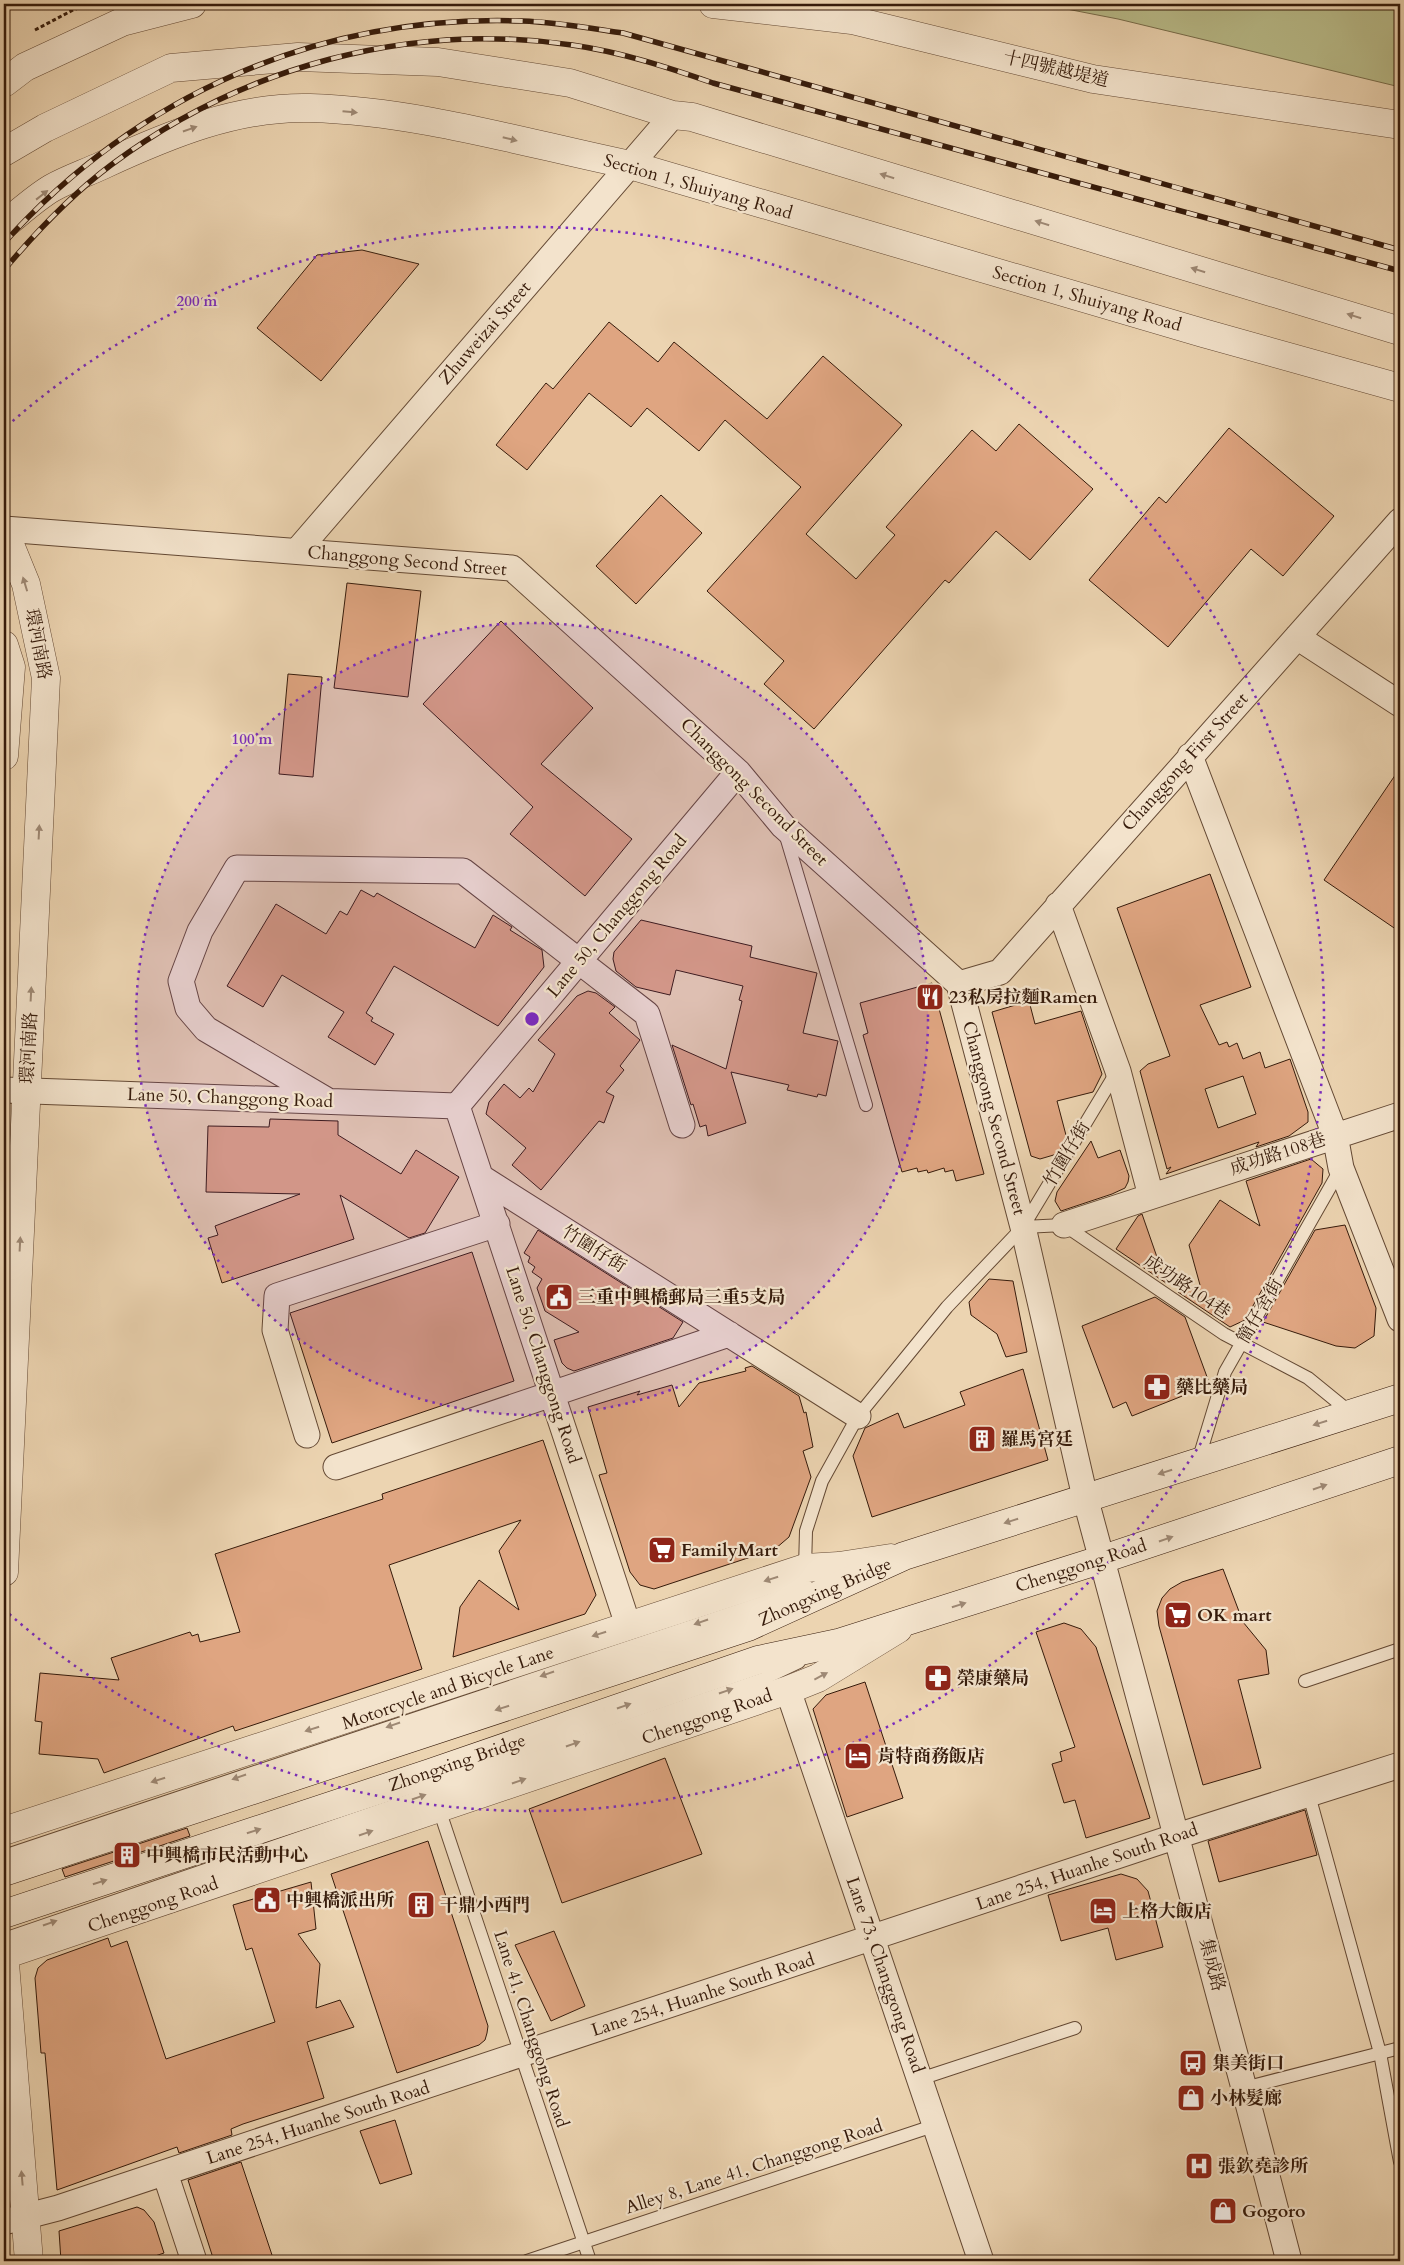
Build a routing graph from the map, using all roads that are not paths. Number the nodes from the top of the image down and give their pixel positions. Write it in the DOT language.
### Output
graph roads {
  1 [pos="192,4"];
  2 [pos="713,4"];
  3 [pos="4,83"];
  4 [pos="673,115"];
  5 [pos="1400,125"];
  6 [pos="4,152"];
  7 [pos="630,165"];
  8 [pos="4,226"];
  9 [pos="1400,330"];
  10 [pos="1400,388"];
  11 [pos="1400,521"];
  12 [pos="4,529"];
  13 [pos="297,552"];
  14 [pos="1297,637"];
  15 [pos="4,645"];
  16 [pos="1400,704"];
  17 [pos="4,756"];
  18 [pos="1190,756"];
  19 [pos="738,772"];
  20 [pos="783,826"];
  21 [pos="1058,905"];
  22 [pos="579,961"];
  23 [pos="960,984"];
  24 [pos="1118,1071"];
  25 [pos="15,1090"];
  26 [pos="328,1101"];
  27 [pos="866,1105"];
  28 [pos="457,1106"];
  29 [pos="1400,1115"];
  30 [pos="682,1125"];
  31 [pos="1335,1135"];
  32 [pos="1342,1168"];
  33 [pos="482,1178"];
  34 [pos="1150,1196"];
  35 [pos="497,1224"];
  36 [pos="1064,1225"];
  37 [pos="1023,1227"];
  38 [pos="1400,1319"];
  39 [pos="729,1334"];
  40 [pos="1242,1342"];
  41 [pos="553,1394"];
  42 [pos="1400,1398"];
  43 [pos="1350,1413"];
  44 [pos="858,1416"];
  45 [pos="307,1435"];
  46 [pos="1400,1460"];
  47 [pos="1198,1462"];
  48 [pos="336,1467"];
  49 [pos="1084,1497"];
  50 [pos="904,1556"];
  51 [pos="1103,1560"];
  52 [pos="805,1568"];
  53 [pos="4,1572"];
  54 [pos="748,1617"];
  55 [pos="913,1620"];
  56 [pos="628,1625"];
  57 [pos="1400,1650"];
  58 [pos="760,1669"];
  59 [pos="1305,1681"];
  60 [pos="788,1690"];
  61 [pos="1400,1764"];
  62 [pos="1308,1795"];
  63 [pos="439,1809"];
  64 [pos="4,1831"];
  65 [pos="1177,1836"];
  66 [pos="4,1856"];
  67 [pos="4,1872"];
  68 [pos="4,1914"];
  69 [pos="4,1939"];
  70 [pos="873,1939"];
  71 [pos="4,1953"];
  72 [pos="1075,2028"];
  73 [pos="1400,2048"];
  74 [pos="1380,2053"];
  75 [pos="521,2055"];
  76 [pos="920,2079"];
  77 [pos="1244,2088"];
  78 [pos="936,2125"];
  79 [pos="1400,2162"];
  80 [pos="165,2173"];
  81 [pos="15,2220"];
  82 [pos="584,2242"];
  83 [pos="29,2261"];
  84 [pos="194,2261"];
  85 [pos="526,2261"];
  86 [pos="590,2261"];
  87 [pos="982,2261"];
  88 [pos="1289,2261"];
  1 -- 3 [label="street"];
  2 -- 5 [label="street, 十四號越堤道"];
  4 -- 6 [label="street"];
  4 -- 7 [label="street, Zhuweizai Street"];
  9 -- 4 [label="street, one-way"];
  8 -- 7 [label="street, Section 1, Shuiyang Road, one-way"];
  7 -- 10 [label="street, Section 1, Shuiyang Road"];
  7 -- 13 [label="street, Zhuweizai Street"];
  11 -- 14 [label="street, Changgong First Street"];
  12 -- 13 [label="street, Changgong Second Street"];
  25 -- 12 [label="street, 環河南路, one-way"];
  13 -- 19 [label="street, Changgong Second Street"];
  14 -- 16 [label="street"];
  14 -- 18 [label="street, Changgong First Street"];
  15 -- 17 [label="street, 環河南路"];
  18 -- 21 [label="street, Changgong First Street"];
  18 -- 31 [label="street"];
  19 -- 20 [label="street, Changgong Second Street"];
  19 -- 22 [label="street, Lane 50, Changgong Road"];
  20 -- 23 [label="street, Changgong Second Street"];
  20 -- 27 [label="lane"];
  21 -- 23 [label="street, Changgong First Street"];
  21 -- 24 [label="street"];
  22 -- 26 [label="street"];
  22 -- 28 [label="street, Lane 50, Changgong Road"];
  22 -- 30 [label="street"];
  23 -- 37 [label="street, Changgong Second Street"];
  24 -- 34 [label="street"];
  24 -- 37 [label="lane, 竹圍仔街"];
  25 -- 26 [label="street, Lane 50, Changgong Road"];
  53 -- 25 [label="street, 環河南路, one-way"];
  26 -- 28 [label="street, Lane 50, Changgong Road"];
  28 -- 33 [label="street, Lane 50, Changgong Road"];
  29 -- 31 [label="street"];
  31 -- 32 [label="street, 成功路108巷"];
  31 -- 34 [label="street, 成功路108巷"];
  32 -- 38 [label="street, 成功路108巷"];
  32 -- 40 [label="lane, 簡仔舍街"];
  33 -- 35 [label="street, Lane 50, Changgong Road"];
  33 -- 39 [label="street, 竹圍仔街"];
  34 -- 36 [label="street, 成功路108巷"];
  35 -- 41 [label="street, Lane 50, Changgong Road"];
  35 -- 45 [label="street"];
  36 -- 37 [label="lane"];
  36 -- 40 [label="lane, 成功路104巷"];
  37 -- 44 [label="lane, 竹圍仔街"];
  37 -- 49 [label="street, Changgong Second Street"];
  39 -- 41 [label="street"];
  39 -- 44 [label="street, 竹圍仔街"];
  40 -- 43 [label="lane, 成功路104巷"];
  40 -- 47 [label="lane, 簡仔舍街"];
  41 -- 48 [label="street"];
  41 -- 56 [label="street, Lane 50, Changgong Road"];
  42 -- 43 [label="street"];
  43 -- 47 [label="street, one-way"];
  44 -- 52 [label="lane, 竹圍仔街"];
  51 -- 46 [label="street, Chenggong Road, one-way"];
  47 -- 49 [label="street, one-way"];
  49 -- 50 [label="street, one-way"];
  49 -- 51 [label="street, 集成路"];
  50 -- 52 [label="street"];
  50 -- 54 [label="street, Zhongxing Bridge"];
  55 -- 51 [label="street, Chenggong Road, one-way"];
  51 -- 65 [label="street, 集成路"];
  52 -- 56 [label="street, one-way"];
  54 -- 66 [label="lane, Motorcycle and Bicycle Lane, one-way"];
  54 -- 67 [label="street, Zhongxing Bridge, one-way"];
  55 -- 58 [label="street, Zhongxing Bridge"];
  60 -- 55 [label="street, Chenggong Road, one-way"];
  56 -- 64 [label="street, one-way"];
  57 -- 59 [label="lane"];
  68 -- 58 [label="street, Zhongxing Bridge, one-way"];
  69 -- 58 [label="lane, one-way"];
  63 -- 60 [label="street, Chenggong Road, one-way"];
  60 -- 70 [label="street, Lane 73, Changgong Road"];
  61 -- 62 [label="street, Lane 254, Huanhe South Road"];
  62 -- 65 [label="street, Lane 254, Huanhe South Road"];
  62 -- 74 [label="lane"];
  71 -- 63 [label="street, Chenggong Road, one-way"];
  63 -- 75 [label="lane, Lane 41, Changgong Road"];
  65 -- 70 [label="street, Lane 254, Huanhe South Road"];
  65 -- 77 [label="street, 集成路"];
  70 -- 75 [label="street, Lane 254, Huanhe South Road"];
  70 -- 76 [label="street, Lane 73, Changgong Road"];
  81 -- 71 [label="street, one-way"];
  72 -- 76 [label="lane"];
  73 -- 74 [label="lane"];
  74 -- 77 [label="lane"];
  74 -- 79 [label="lane"];
  75 -- 80 [label="street, Lane 254, Huanhe South Road"];
  75 -- 82 [label="lane, Lane 41, Changgong Road"];
  76 -- 78 [label="street, Lane 73, Changgong Road"];
  77 -- 88 [label="street, 集成路"];
  78 -- 82 [label="lane, Alley 8, Lane 41, Changgong Road"];
  78 -- 87 [label="street, Lane 73, Changgong Road"];
  80 -- 81 [label="street, Lane 254, Huanhe South Road"];
  80 -- 84 [label="street"];
  81 -- 83 [label="street"];
  82 -- 85 [label="lane, Alley 8, Lane 41, Changgong Road"];
  82 -- 86 [label="lane, Lane 41, Changgong Road"];
}
